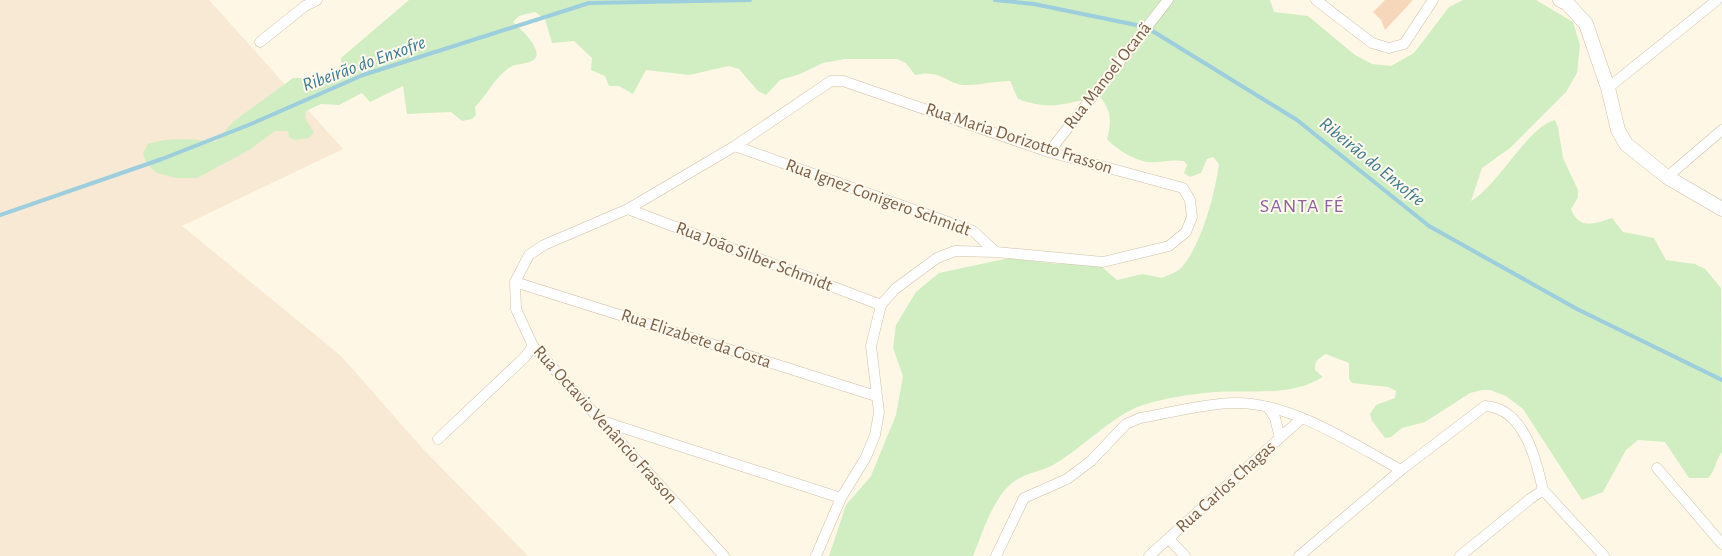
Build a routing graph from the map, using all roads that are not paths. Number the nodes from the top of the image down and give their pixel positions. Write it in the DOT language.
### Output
graph roads {
  1 [pos="317,0"];
  2 [pos="1168,0"];
  3 [pos="1316,0"];
  4 [pos="1434,0"];
  5 [pos="1717,0"];
  6 [pos="1566,1"];
  7 [pos="260,42"];
  8 [pos="843,81"];
  9 [pos="1608,88"];
  10 [pos="1722,130"];
  11 [pos="735,146"];
  12 [pos="1049,152"];
  13 [pos="1667,176"];
  14 [pos="628,209"];
  15 [pos="1722,209"];
  16 [pos="996,252"];
  17 [pos="515,282"];
  18 [pos="881,305"];
  19 [pos="533,346"];
  20 [pos="876,396"];
  21 [pos="1268,408"];
  22 [pos="1302,418"];
  23 [pos="601,421"];
  24 [pos="1280,438"];
  25 [pos="438,439"];
  26 [pos="1657,468"];
  27 [pos="1401,470"];
  28 [pos="1543,490"];
  29 [pos="841,498"];
  30 [pos="1169,539"];
  31 [pos="1722,544"];
  32 [pos="724,556"];
  33 [pos="816,556"];
  34 [pos="996,556"];
  35 [pos="1149,556"];
  36 [pos="1185,556"];
  37 [pos="1299,556"];
  38 [pos="1460,556"];
  39 [pos="1604,556"];
  1 -- 7 [label="street"];
  2 -- 12 [label="street, Rua Manoel Ocanã"];
  3 -- 4 [label="street"];
  5 -- 9 [label="street"];
  6 -- 9 [label="street"];
  8 -- 11 [label="street, Rua Octavio Venâncio Frasson"];
  8 -- 12 [label="street, Rua Maria Dorizotto Frasson"];
  9 -- 13 [label="street"];
  10 -- 13 [label="street"];
  11 -- 14 [label="street, Rua Octavio Venâncio Frasson"];
  11 -- 16 [label="street, Rua Ignez Conigero Schmidt"];
  12 -- 16 [label="street, Rua Maria Dorizotto Frasson"];
  13 -- 15 [label="street"];
  14 -- 17 [label="street, Rua Octavio Venâncio Frasson"];
  14 -- 18 [label="street, Rua João Silber Schmidt"];
  16 -- 18 [label="street"];
  17 -- 19 [label="street, Rua Octavio Venâncio Frasson"];
  17 -- 20 [label="street, Rua Elizabete da Costa"];
  18 -- 20 [label="street"];
  19 -- 23 [label="street, Rua Octavio Venâncio Frasson"];
  19 -- 25 [label="street"];
  20 -- 29 [label="street"];
  21 -- 22 [label="street"];
  21 -- 24 [label="street"];
  21 -- 34 [label="street"];
  22 -- 24 [label="street, Rua Carlos Chagas"];
  22 -- 27 [label="street"];
  23 -- 29 [label="street"];
  23 -- 32 [label="street, Rua Octavio Venâncio Frasson"];
  24 -- 30 [label="street, Rua Carlos Chagas"];
  26 -- 31 [label="street"];
  27 -- 28 [label="street"];
  27 -- 37 [label="street"];
  28 -- 38 [label="street"];
  28 -- 39 [label="street"];
  29 -- 33 [label="street"];
  30 -- 35 [label="street, Rua Carlos Chagas"];
  30 -- 36 [label="street"];
}
